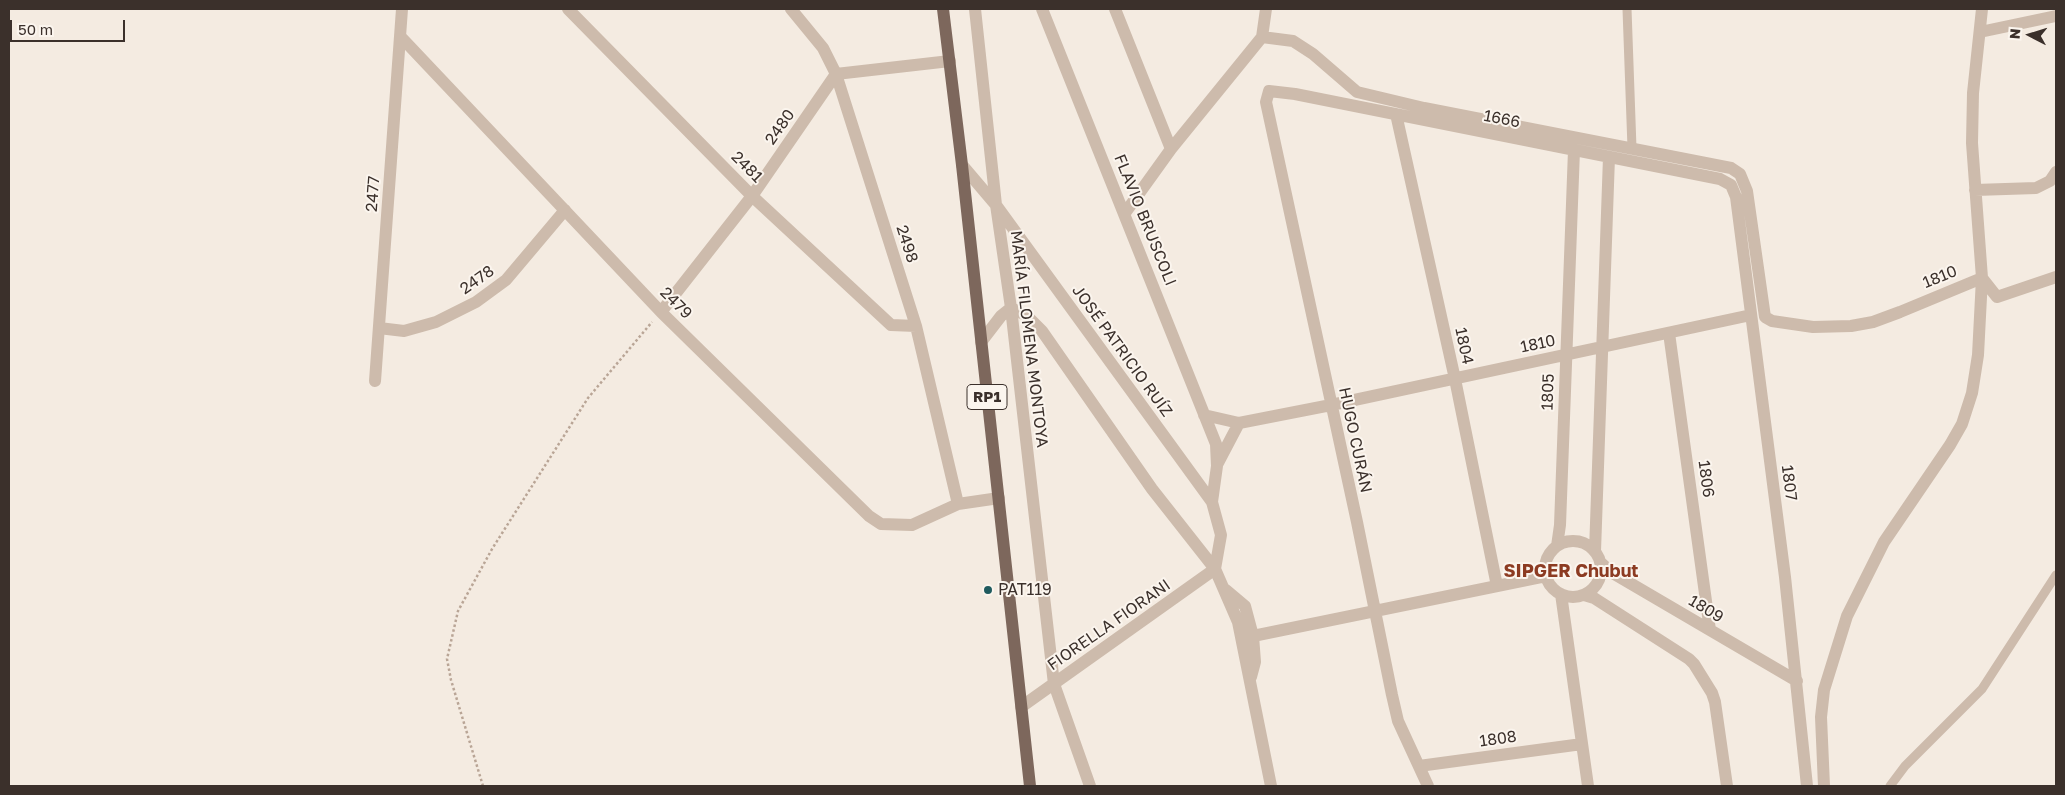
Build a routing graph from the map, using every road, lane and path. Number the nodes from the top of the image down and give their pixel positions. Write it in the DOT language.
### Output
graph roads {
  1 [pos="402,9"];
  2 [pos="568,9"];
  3 [pos="791,9"];
  4 [pos="943,9"];
  5 [pos="976,9"];
  6 [pos="1042,9"];
  7 [pos="1115,9"];
  8 [pos="1266,9"];
  9 [pos="1627,9"];
  10 [pos="1982,9"];
  11 [pos="2056,16"];
  12 [pos="1980,32"];
  13 [pos="400,36"];
  14 [pos="1262,37"];
  15 [pos="950,61"];
  16 [pos="836,74"];
  17 [pos="1266,95"];
  18 [pos="1396,114"];
  19 [pos="1632,148"];
  20 [pos="1171,150"];
  21 [pos="1574,150"];
  22 [pos="1610,157"];
  23 [pos="962,165"];
  24 [pos="2056,172"];
  25 [pos="1731,185"];
  26 [pos="1975,190"];
  27 [pos="752,196"];
  28 [pos="996,205"];
  29 [pos="565,210"];
  30 [pos="1125,213"];
  31 [pos="2056,277"];
  32 [pos="1982,278"];
  33 [pos="1010,308"];
  34 [pos="661,312"];
  35 [pos="1751,315"];
  36 [pos="916,326"];
  37 [pos="379,328"];
  38 [pos="1669,333"];
  39 [pos="981,342"];
  40 [pos="1602,347"];
  41 [pos="1566,355"];
  42 [pos="1455,379"];
  43 [pos="375,381"];
  44 [pos="1331,405"];
  45 [pos="1204,415"];
  46 [pos="1239,423"];
  47 [pos="1217,466"];
  48 [pos="998,498"];
  49 [pos="1212,502"];
  50 [pos="958,504"];
  51 [pos="1557,546"];
  52 [pos="1597,557"];
  53 [pos="1215,570"];
  54 [pos="2056,575"];
  55 [pos="1546,576"];
  56 [pos="1497,586"];
  57 [pos="1225,589"];
  58 [pos="1561,594"];
  59 [pos="1584,595"];
  60 [pos="1375,612"];
  61 [pos="1710,630"];
  62 [pos="1253,636"];
  63 [pos="1797,681"];
  64 [pos="1250,682"];
  65 [pos="1054,684"];
  66 [pos="1021,707"];
  67 [pos="1582,744"];
  68 [pos="1419,766"];
  69 [pos="483,786"];
  70 [pos="1030,786"];
  71 [pos="1090,786"];
  72 [pos="1271,786"];
  73 [pos="1428,786"];
  74 [pos="1588,786"];
  75 [pos="1727,786"];
  76 [pos="1807,786"];
  77 [pos="1824,786"];
  78 [pos="1890,786"];
  1 -- 13 [label="street, 2477"];
  2 -- 27 [label="street, 2481"];
  3 -- 16 [label="street, 2498"];
  4 -- 15 [label="main road, RP1"];
  5 -- 28 [label="street, MARÍA FILOMENA MONTOYA"];
  6 -- 30 [label="street, FLAVIO BRUSCOLI"];
  7 -- 20 [label="street"];
  8 -- 14 [label="street"];
  9 -- 19 [label="lane"];
  10 -- 12 [label="street"];
  11 -- 12 [label="street"];
  12 -- 26 [label="street"];
  13 -- 29 [label="street, 2479"];
  13 -- 37 [label="street, 2477"];
  14 -- 19 [label="street"];
  14 -- 20 [label="street"];
  15 -- 16 [label="street"];
  15 -- 23 [label="main road, RP1"];
  16 -- 27 [label="street, 2480"];
  16 -- 36 [label="street, 2498"];
  17 -- 18 [label="street, 1666"];
  17 -- 44 [label="street, HUGO CURÁN"];
  18 -- 21 [label="street, 1666"];
  18 -- 42 [label="street, 1804"];
  19 -- 32 [label="street, 1810"];
  20 -- 30 [label="street"];
  21 -- 22 [label="street, 1666"];
  21 -- 41 [label="street, 1805"];
  22 -- 25 [label="street, 1666"];
  22 -- 40 [label="street"];
  23 -- 28 [label="street, JOSÉ PATRICIO RUÍZ"];
  23 -- 39 [label="main road, RP1"];
  24 -- 26 [label="street"];
  25 -- 35 [label="street, 1807"];
  26 -- 32 [label="street"];
  27 -- 34 [label="street, 2480"];
  27 -- 36 [label="street, 2481"];
  28 -- 33 [label="street, MARÍA FILOMENA MONTOYA"];
  28 -- 49 [label="street, JOSÉ PATRICIO RUÍZ"];
  29 -- 34 [label="street, 2479"];
  29 -- 37 [label="street, 2478"];
  30 -- 45 [label="street, FLAVIO BRUSCOLI"];
  31 -- 32 [label="street"];
  32 -- 77 [label="street"];
  33 -- 39 [label="street"];
  33 -- 53 [label="street"];
  33 -- 65 [label="street, MARÍA FILOMENA MONTOYA"];
  34 -- 50 [label="street, 2479"];
  34 -- 69 [label="path"];
  35 -- 38 [label="street, 1810"];
  35 -- 63 [label="street, 1807"];
  36 -- 50 [label="street, 2498"];
  37 -- 43 [label="street, 2477"];
  38 -- 40 [label="street, 1810"];
  38 -- 61 [label="street, 1806"];
  39 -- 48 [label="main road, RP1"];
  40 -- 41 [label="street, 1810"];
  40 -- 52 [label="street"];
  41 -- 42 [label="street, 1810"];
  41 -- 51 [label="street, 1805"];
  42 -- 44 [label="street, 1810"];
  42 -- 56 [label="street, 1804"];
  44 -- 46 [label="street, 1810"];
  44 -- 60 [label="street, HUGO CURÁN"];
  45 -- 46 [label="street"];
  45 -- 47 [label="street, FLAVIO BRUSCOLI"];
  46 -- 47 [label="street"];
  47 -- 49 [label="street"];
  48 -- 50 [label="street, 2479"];
  48 -- 66 [label="main road, RP1"];
  49 -- 53 [label="street, JOSÉ PATRICIO RUÍZ"];
  51 -- 52 [label="street"];
  51 -- 55 [label="street"];
  52 -- 59 [label="street"];
  52 -- 61 [label="street, 1809"];
  53 -- 57 [label="street"];
  53 -- 65 [label="street, FIORELLA FIORANI"];
  54 -- 78 [label="lane"];
  55 -- 56 [label="street"];
  55 -- 58 [label="street"];
  56 -- 60 [label="street"];
  57 -- 62 [label="street"];
  57 -- 64 [label="street"];
  58 -- 59 [label="street"];
  58 -- 67 [label="street"];
  59 -- 75 [label="street"];
  60 -- 62 [label="street"];
  60 -- 68 [label="street, HUGO CURÁN"];
  61 -- 63 [label="street, 1809"];
  62 -- 64 [label="street"];
  63 -- 76 [label="street, 1807"];
  64 -- 72 [label="street"];
  65 -- 66 [label="street, FIORELLA FIORANI"];
  65 -- 71 [label="street, MARÍA FILOMENA MONTOYA"];
  66 -- 70 [label="main road, RP1"];
  67 -- 68 [label="street, 1808"];
  67 -- 74 [label="street"];
  68 -- 73 [label="street, HUGO CURÁN"];
}
